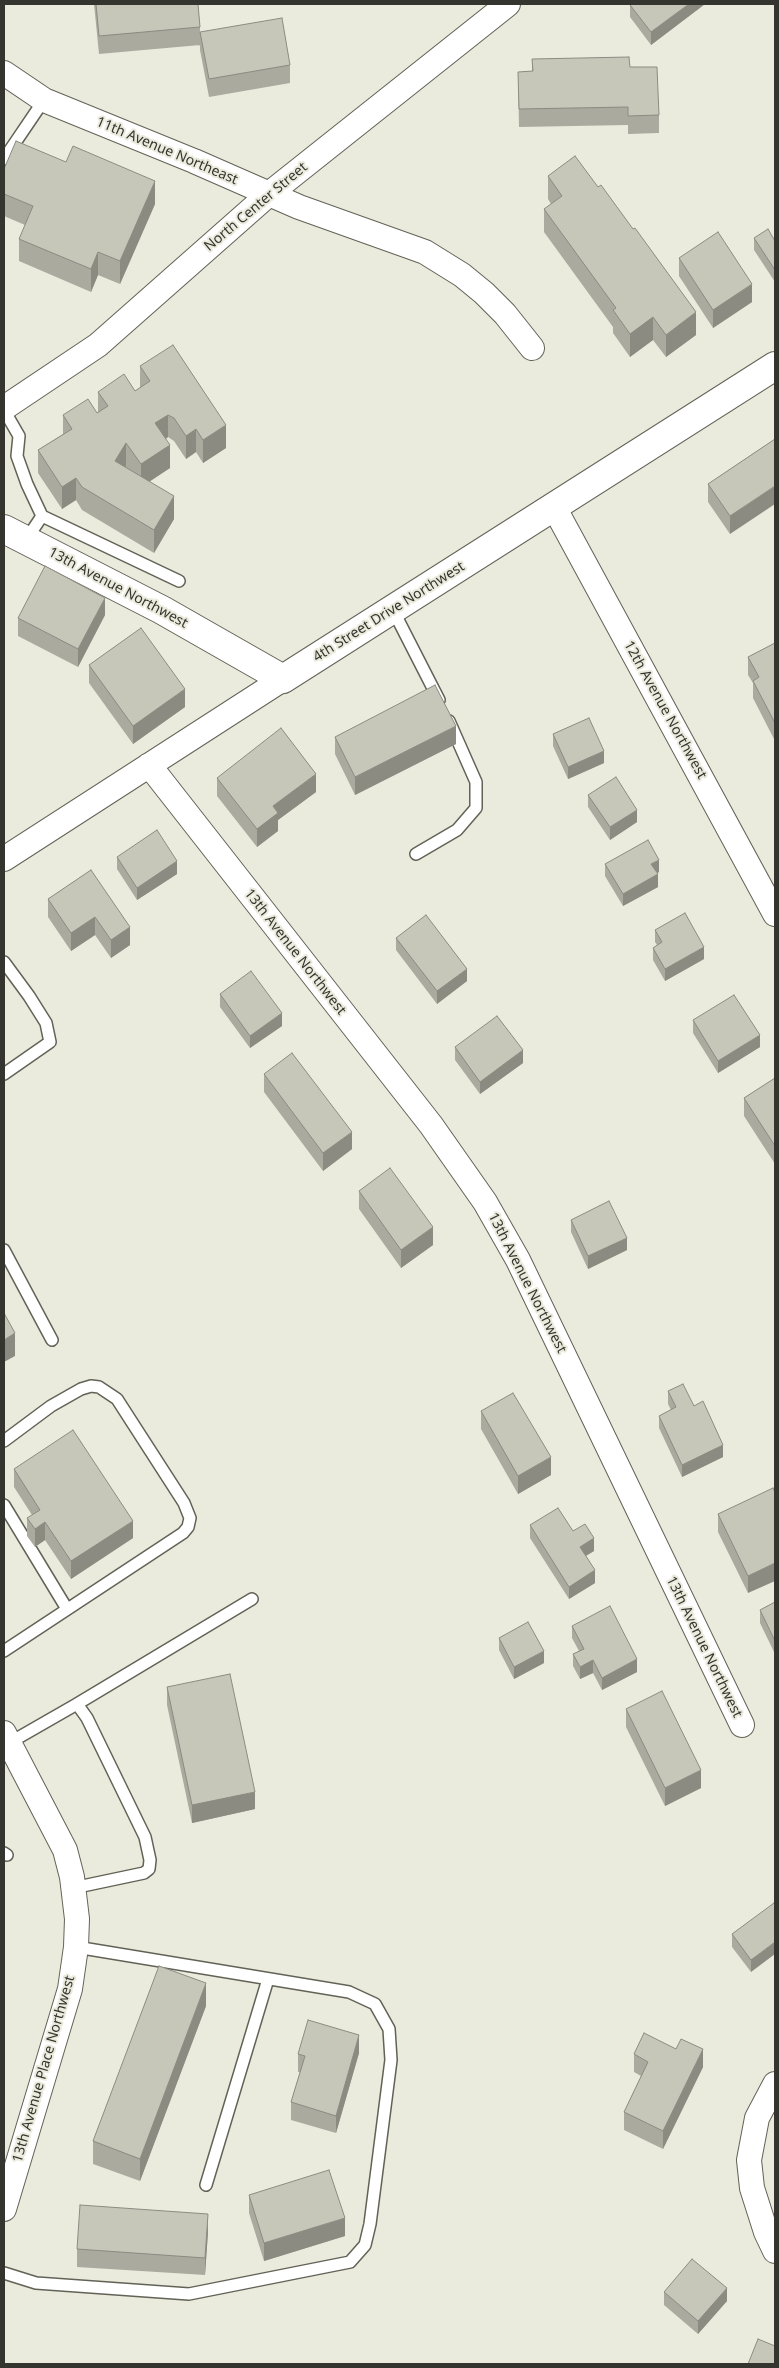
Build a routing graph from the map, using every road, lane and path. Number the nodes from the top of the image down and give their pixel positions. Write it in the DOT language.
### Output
graph roads {
  1 [pos="508,4"];
  2 [pos="4,73"];
  3 [pos="44,100"];
  4 [pos="4,159"];
  5 [pos="269,194"];
  6 [pos="532,348"];
  7 [pos="775,366"];
  8 [pos="4,409"];
  9 [pos="554,507"];
  10 [pos="42,516"];
  11 [pos="15,534"];
  12 [pos="179,581"];
  13 [pos="393,610"];
  14 [pos="284,680"];
  15 [pos="149,766"];
  16 [pos="416,854"];
  17 [pos="4,859"];
  18 [pos="775,914"];
  19 [pos="4,962"];
  20 [pos="4,1074"];
  21 [pos="4,1250"];
  22 [pos="52,1340"];
  23 [pos="4,1440"];
  24 [pos="4,1505"];
  25 [pos="252,1600"];
  26 [pos="67,1609"];
  27 [pos="4,1651"];
  28 [pos="77,1704"];
  29 [pos="742,1725"];
  30 [pos="8,1748"];
  31 [pos="73,1888"];
  32 [pos="76,1947"];
  33 [pos="268,1979"];
  34 [pos="775,2084"];
  35 [pos="206,2185"];
  36 [pos="4,2210"];
  37 [pos="775,2251"];
  38 [pos="4,2273"];
  1 -- 5 [label="street, North Center Street"];
  2 -- 3 [label="street, 11th Avenue Northeast"];
  3 -- 4 [label="lane"];
  3 -- 5 [label="street, 11th Avenue Northeast"];
  5 -- 6 [label="street, 11th Avenue Northeast"];
  5 -- 8 [label="street, North Center Street"];
  7 -- 9 [label="main road, 4th Street Drive Northwest"];
  8 -- 10 [label="lane"];
  9 -- 13 [label="main road, 4th Street Drive Northwest"];
  9 -- 18 [label="street, 12th Avenue Northwest"];
  10 -- 11 [label="lane"];
  10 -- 12 [label="lane"];
  11 -- 14 [label="main road, 13th Avenue Northwest"];
  13 -- 14 [label="main road, 4th Street Drive Northwest"];
  13 -- 16 [label="lane"];
  14 -- 15 [label="street, 4th Street Drive Northwest"];
  15 -- 17 [label="street, 4th Street Drive Northwest"];
  15 -- 29 [label="street, 13th Avenue Northwest"];
  19 -- 20 [label="lane"];
  21 -- 22 [label="lane"];
  23 -- 26 [label="lane"];
  24 -- 26 [label="lane"];
  25 -- 28 [label="lane"];
  26 -- 27 [label="lane"];
  28 -- 30 [label="lane"];
  28 -- 31 [label="lane"];
  30 -- 31 [label="street, 13th Avenue Place Northwest"];
  31 -- 32 [label="street, 13th Avenue Place Northwest"];
  32 -- 33 [label="lane"];
  32 -- 36 [label="street, 13th Avenue Place Northwest"];
  33 -- 35 [label="lane"];
  33 -- 38 [label="lane"];
  34 -- 37 [label="street"];
}
